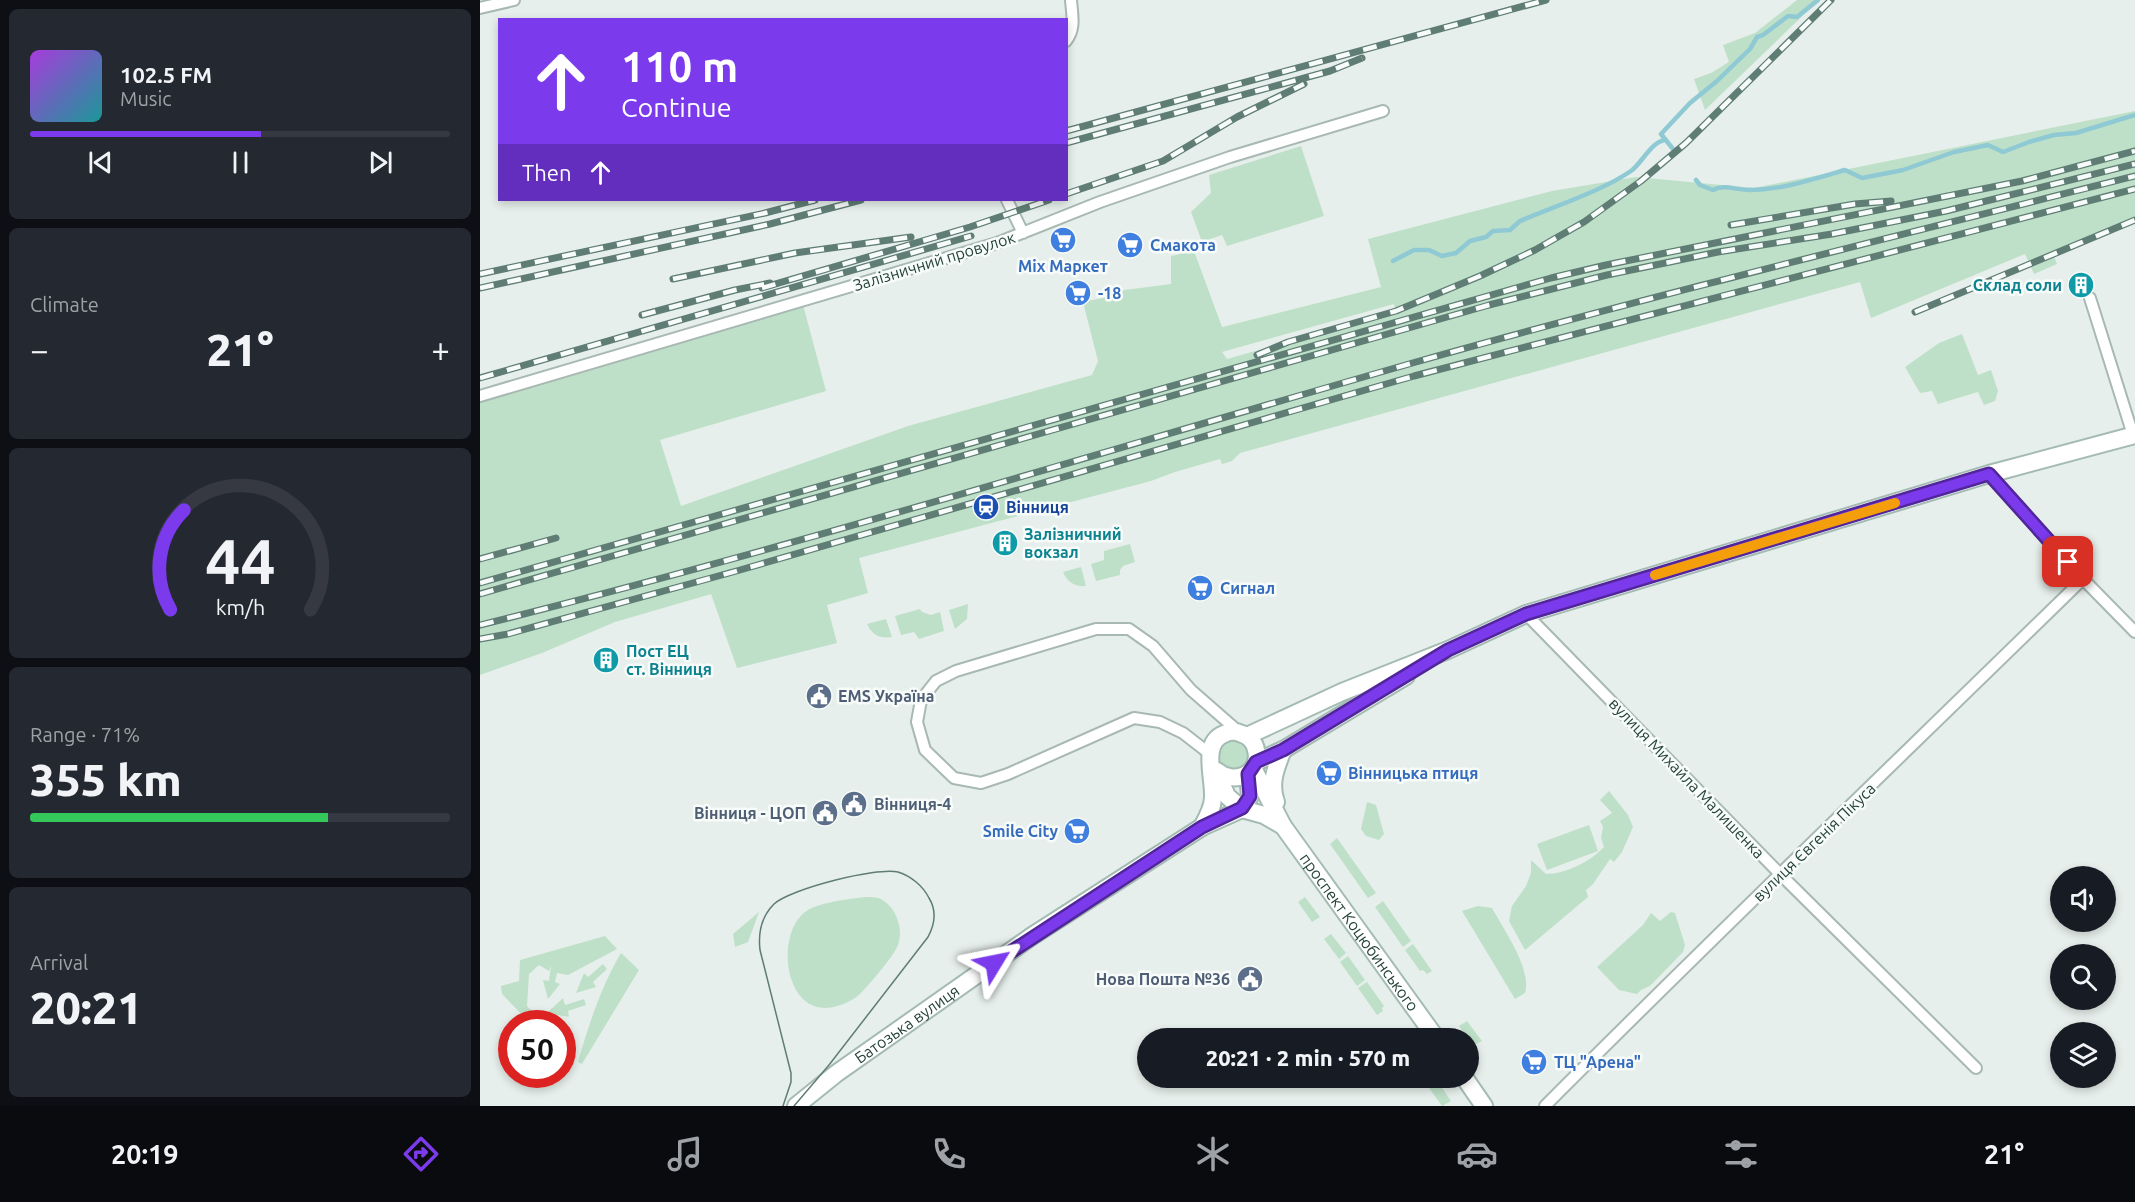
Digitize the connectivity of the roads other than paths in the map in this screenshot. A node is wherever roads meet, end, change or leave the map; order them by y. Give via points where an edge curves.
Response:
1 (514, 0) edge
2 (1071, 0) edge
3 (480, 8) edge
4 (1068, 39) edge
5 (1383, 111) dead end
6 (1007, 201) edge
7 (1023, 233) junction
8 (2090, 298) dead end
9 (480, 396) edge
10 (2134, 435) edge
11 (1989, 474) junction
12 (2083, 579) junction
13 (1526, 614) junction
14 (2135, 632) edge
15 (1448, 650) junction
16 (1243, 734) junction
17 (1283, 750) junction
18 (1213, 763) junction
19 (1252, 768) junction
20 (1242, 808) junction
21 (1283, 826) junction
22 (1202, 827) junction
23 (1781, 874) junction
24 (1429, 1028) edge
25 (1976, 1068) dead end
26 (1472, 1088) edge
27 (796, 1106) edge
28 (1484, 1106) edge
29 (1545, 1106) edge

1 - 3 street
2 - 4 street via 1073,27
5 - 7 street, Залізничний провулок via 1230,156
6 - 7 street
7 - 9 street, Залізничний провулок
8 - 10 street
10 - 11 main road
11 - 12 street
11 - 13 main road
12 - 14 street
12 - 23 street, вулиця Євгенія Пікуса
13 - 15 main road
13 - 23 street, вулиця Михайла Малишенка
15 - 16 main road
15 - 17 main road
16 - 18 main road via 1219,736 1214,741
16 - 18 street via 1191,690 1153,646 1129,629 1096,629 956,671 936,681 921,700 917,722 925,750 954,778 981,783 1134,718 1160,722 1183,733
16 - 19 main road via 1256,748
17 - 19 main road
17 - 21 main road via 1272,793
18 - 19 main road via 1228,778
18 - 20 main road via 1227,796
18 - 22 main road via 1213,799
19 - 20 main road via 1250,796
19 - 21 main road
20 - 21 main road
20 - 22 main road, Батозька вулиця
21 - 24 main road, проспект Коцюбинського
22 - 27 main road, Батозька вулиця via 1032,936 837,1072
23 - 25 street, вулиця Михайла Малишенка
23 - 29 street, вулиця Євгенія Пікуса
26 - 28 main road

